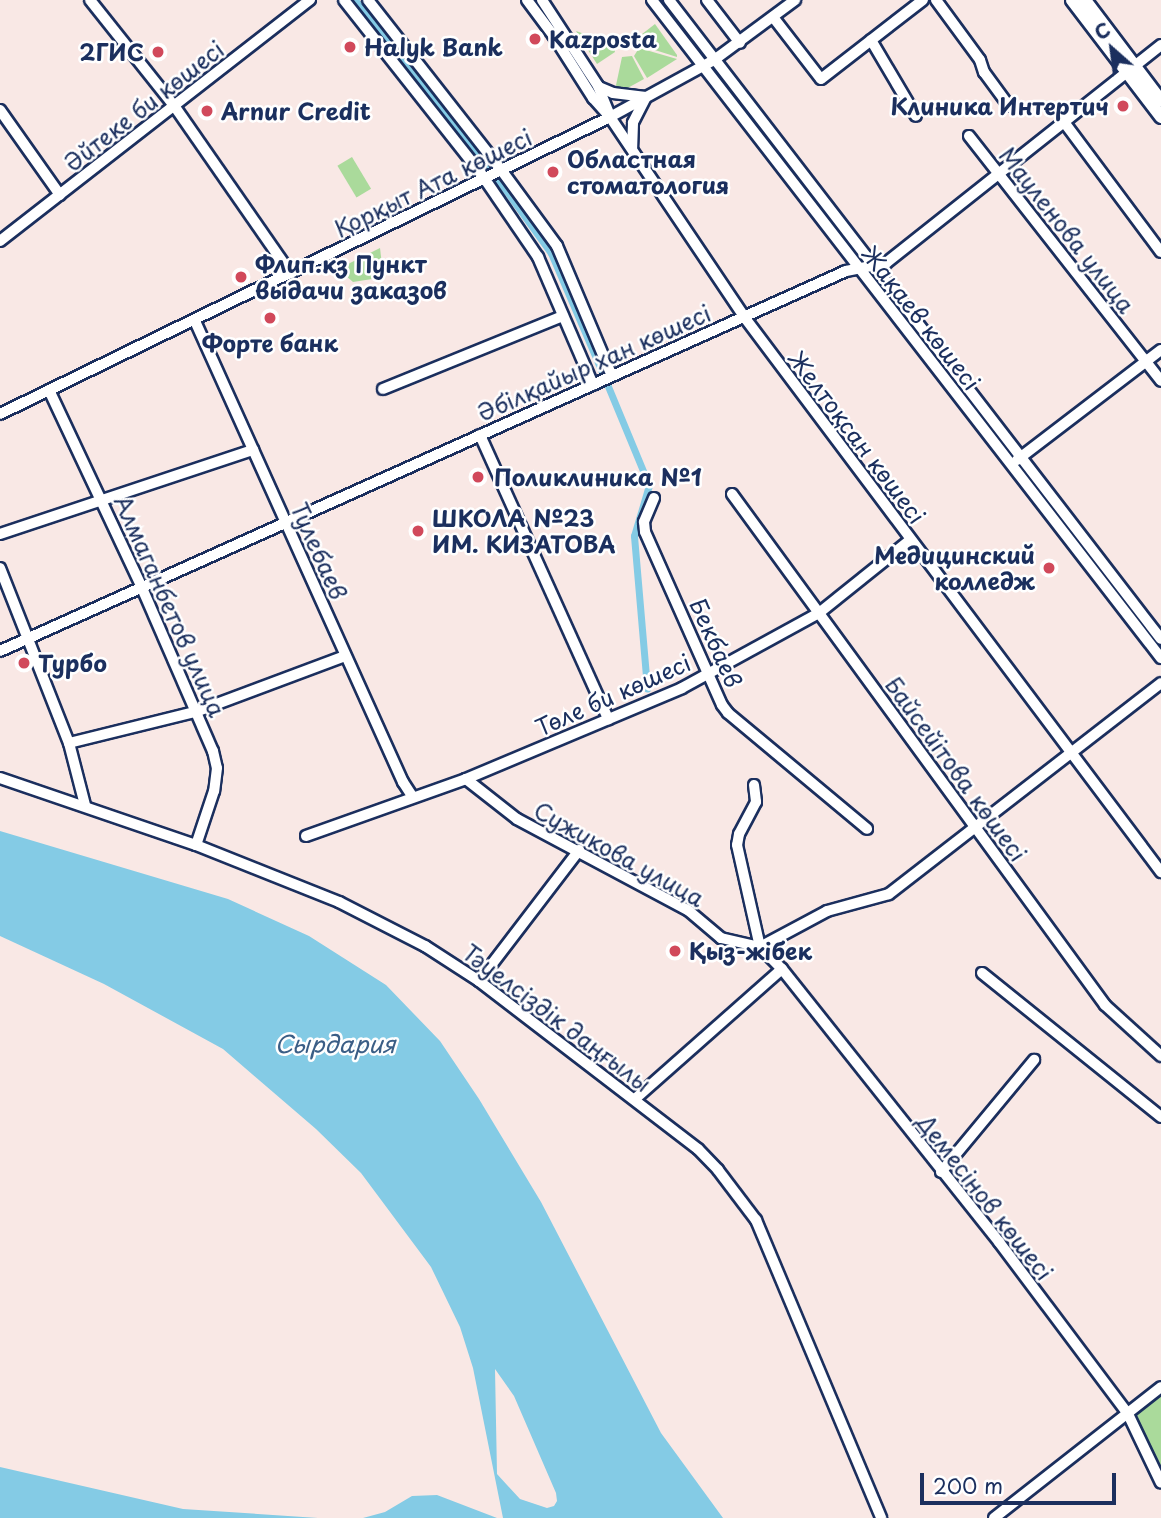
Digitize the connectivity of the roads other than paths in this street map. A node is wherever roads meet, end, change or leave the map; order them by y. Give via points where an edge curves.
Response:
1 (90, 0) edge
2 (310, 0) edge
3 (344, 0) edge
4 (368, 0) edge
5 (527, 0) edge
6 (542, 0) edge
7 (652, 0) edge
8 (669, 0) edge
9 (707, 0) edge
10 (795, 0) edge
11 (923, 0) edge
12 (936, 0) edge
13 (1072, 0) edge
14 (1085, 0) edge
15 (773, 17) junction
16 (871, 40) junction
17 (740, 43) junction
18 (1161, 46) edge
19 (714, 60) junction
20 (703, 67) junction
21 (1131, 70) junction
22 (598, 86) junction
23 (646, 97) junction
24 (1161, 101) edge
25 (1009, 106) dead end
26 (175, 107) junction
27 (0, 110) edge
28 (916, 116) dead end
29 (610, 117) junction
30 (1161, 117) edge
31 (1064, 122) junction
32 (969, 136) dead end
33 (632, 150) junction
34 (502, 171) junction
35 (998, 176) junction
36 (485, 179) junction
37 (60, 195) junction
38 (0, 241) edge
39 (1161, 252) edge
40 (873, 266) junction
41 (859, 268) junction
42 (292, 274) junction
43 (563, 316) junction
44 (745, 318) junction
45 (195, 321) junction
46 (1161, 350) edge
47 (1146, 362) junction
48 (612, 376) junction
49 (1161, 382) edge
50 (593, 385) junction
51 (383, 389) dead end
52 (49, 390) junction
53 (0, 414) edge
54 (480, 435) junction
55 (253, 450) junction
56 (1021, 457) junction
57 (1011, 465) junction
58 (732, 494) dead end
59 (654, 498) dead end
60 (101, 499) junction
61 (286, 523) junction
62 (0, 534) edge
63 (910, 540) junction
64 (0, 568) edge
65 (142, 587) junction
66 (819, 613) junction
67 (29, 638) junction
68 (1161, 639) edge
69 (0, 651) edge
70 (345, 656) junction
71 (1161, 658) edge
72 (708, 673) junction
73 (1161, 683) edge
74 (198, 711) junction
75 (608, 719) junction
76 (69, 743) junction
77 (1070, 752) junction
78 (0, 778) edge
79 (466, 779) junction
80 (754, 785) dead end
81 (412, 796) junction
82 (85, 805) junction
83 (974, 827) junction
84 (867, 829) dead end
85 (306, 836) dead end
86 (196, 845) junction
87 (579, 850) junction
88 (1161, 872) edge
89 (760, 947) junction
90 (782, 969) junction
91 (982, 973) dead end
92 (479, 982) junction
93 (1161, 1056) edge
94 (1034, 1060) dead end
95 (635, 1099) junction
96 (1161, 1117) edge
97 (941, 1172) junction
98 (1161, 1387) edge
99 (1128, 1414) junction
100 (1161, 1483) edge
101 (881, 1518) edge
102 (993, 1518) edge

1 - 26 street
2 - 26 street, Әйтеке би көшесі
3 - 36 street
4 - 34 street
5 - 29 street, Желтоқсан көшесі
6 - 22 street, Желтоқсан көшесі
7 - 20 street, Жақаев көшесі
8 - 19 street, Жақаев көшесі
9 - 17 street
10 - 15 street, Қорқыт Ата көшесі
11 - 16 street
12 - 25 street
13 - 21 main road
14 - 21 main road
15 - 16 street via 821,79
15 - 17 street, Қорқыт Ата көшесі
16 - 28 street
17 - 19 street, Қорқыт Ата көшесі
18 - 21 street, Әбілқайыр хан көшесі
19 - 20 street, Қорқыт Ата көшесі
19 - 40 street, Жақаев көшесі
20 - 23 street, Қорқыт Ата көшесі
20 - 41 street, Жақаев көшесі
21 - 24 main road
21 - 30 main road
21 - 31 street, Әбілқайыр хан көшесі
22 - 23 street
22 - 29 street, Желтоқсан көшесі
23 - 29 street, Қорқыт Ата көшесі
23 - 33 street via 633,123
26 - 37 street, Әйтеке би көшесі
26 - 42 street
27 - 37 street
29 - 33 street, Желтоқсан көшесі
29 - 34 street, Қорқыт Ата көшесі
31 - 35 street, Әбілқайыр хан көшесі
31 - 39 street
32 - 35 street, Мауленова улица
33 - 44 street, Желтоқсан көшесі
34 - 36 street, Қорқыт Ата көшесі
34 - 48 street via 556,246
35 - 40 street, Әбілқайыр хан көшесі via 886,263
35 - 47 street, Мауленова улица
36 - 42 street, Қорқыт Ата көшесі
36 - 43 street via 538,257
37 - 38 street, Әйтеке би көшесі
40 - 41 street, Әбілқайыр хан көшесі
40 - 56 street, Жақаев көшесі
41 - 44 street, Әбілқайыр хан көшесі
41 - 57 street, Жақаев көшесі
42 - 45 street, Қорқыт Ата көшесі
43 - 50 street
43 - 51 street
44 - 48 street, Әбілқайыр хан көшесі
44 - 63 street, Желтоқсан көшесі
45 - 52 street, Қорқыт Ата көшесі
45 - 55 street, Тулебаев
46 - 47 street
47 - 49 street, Мауленова улица
47 - 56 street
48 - 50 street, Әбілқайыр хан көшесі
50 - 54 street, Әбілқайыр хан көшесі
52 - 53 street, Қорқыт Ата көшесі
52 - 60 street, Алмаганбетов улица
54 - 61 street, Әбілқайыр хан көшесі
54 - 75 street
55 - 60 street
55 - 61 street, Тулебаев
56 - 57 street
56 - 68 street, Жақаев көшесі
57 - 71 street, Жақаев көшесі
58 - 66 street, Байсейітова көшесі
59 - 72 street, Бекбаев via 644,522 645,532
60 - 62 street
60 - 65 street, Алмаганбетов улица
61 - 65 street, Әбілқайыр хан көшесі
61 - 70 street, Тулебаев
63 - 66 street, Төле би көшесі
63 - 77 street, Желтоқсан көшесі
64 - 67 street
65 - 67 street, Әбілқайыр хан көшесі
65 - 74 street, Алмаганбетов улица
66 - 72 street, Төле би көшесі
66 - 83 street, Байсейітова көшесі
67 - 69 street, Әбілқайыр хан көшесі
67 - 76 street
70 - 74 street
70 - 81 street, Тулебаев
72 - 75 street, Төле би көшесі
72 - 84 street, Бекбаев via 728,713
73 - 77 street
74 - 76 street
74 - 86 street, Алмаганбетов улица via 217,768
75 - 79 street, Төле би көшесі
76 - 82 street
77 - 83 street
77 - 88 street, Желтоқсан көшесі
78 - 82 street, Тәуелсіздік даңғылы
79 - 81 street, Төле би көшесі
79 - 87 street, Сужикова улица via 517,819
80 - 89 street via 757,802 737,845
81 - 85 street, Төле би көшесі
82 - 86 street, Тәуелсіздік даңғылы
83 - 89 street via 883,898 827,911
83 - 93 street, Байсейітова көшесі via 1105,1005
86 - 92 street, Тәуелсіздік даңғылы via 339,902 425,946
87 - 89 street, Сужикова улица via 689,911 722,938
87 - 92 street
89 - 90 street, Демесінов көшесі
90 - 95 street
90 - 97 street, Демесінов көшесі
91 - 96 street
92 - 95 street, Тәуелсіздік даңғылы
94 - 97 street
95 - 101 street, Тәуелсіздік даңғылы via 698,1149 755,1220
97 - 99 street, Демесінов көшесі
98 - 99 street
99 - 100 street, Демесінов көшесі
99 - 102 street

